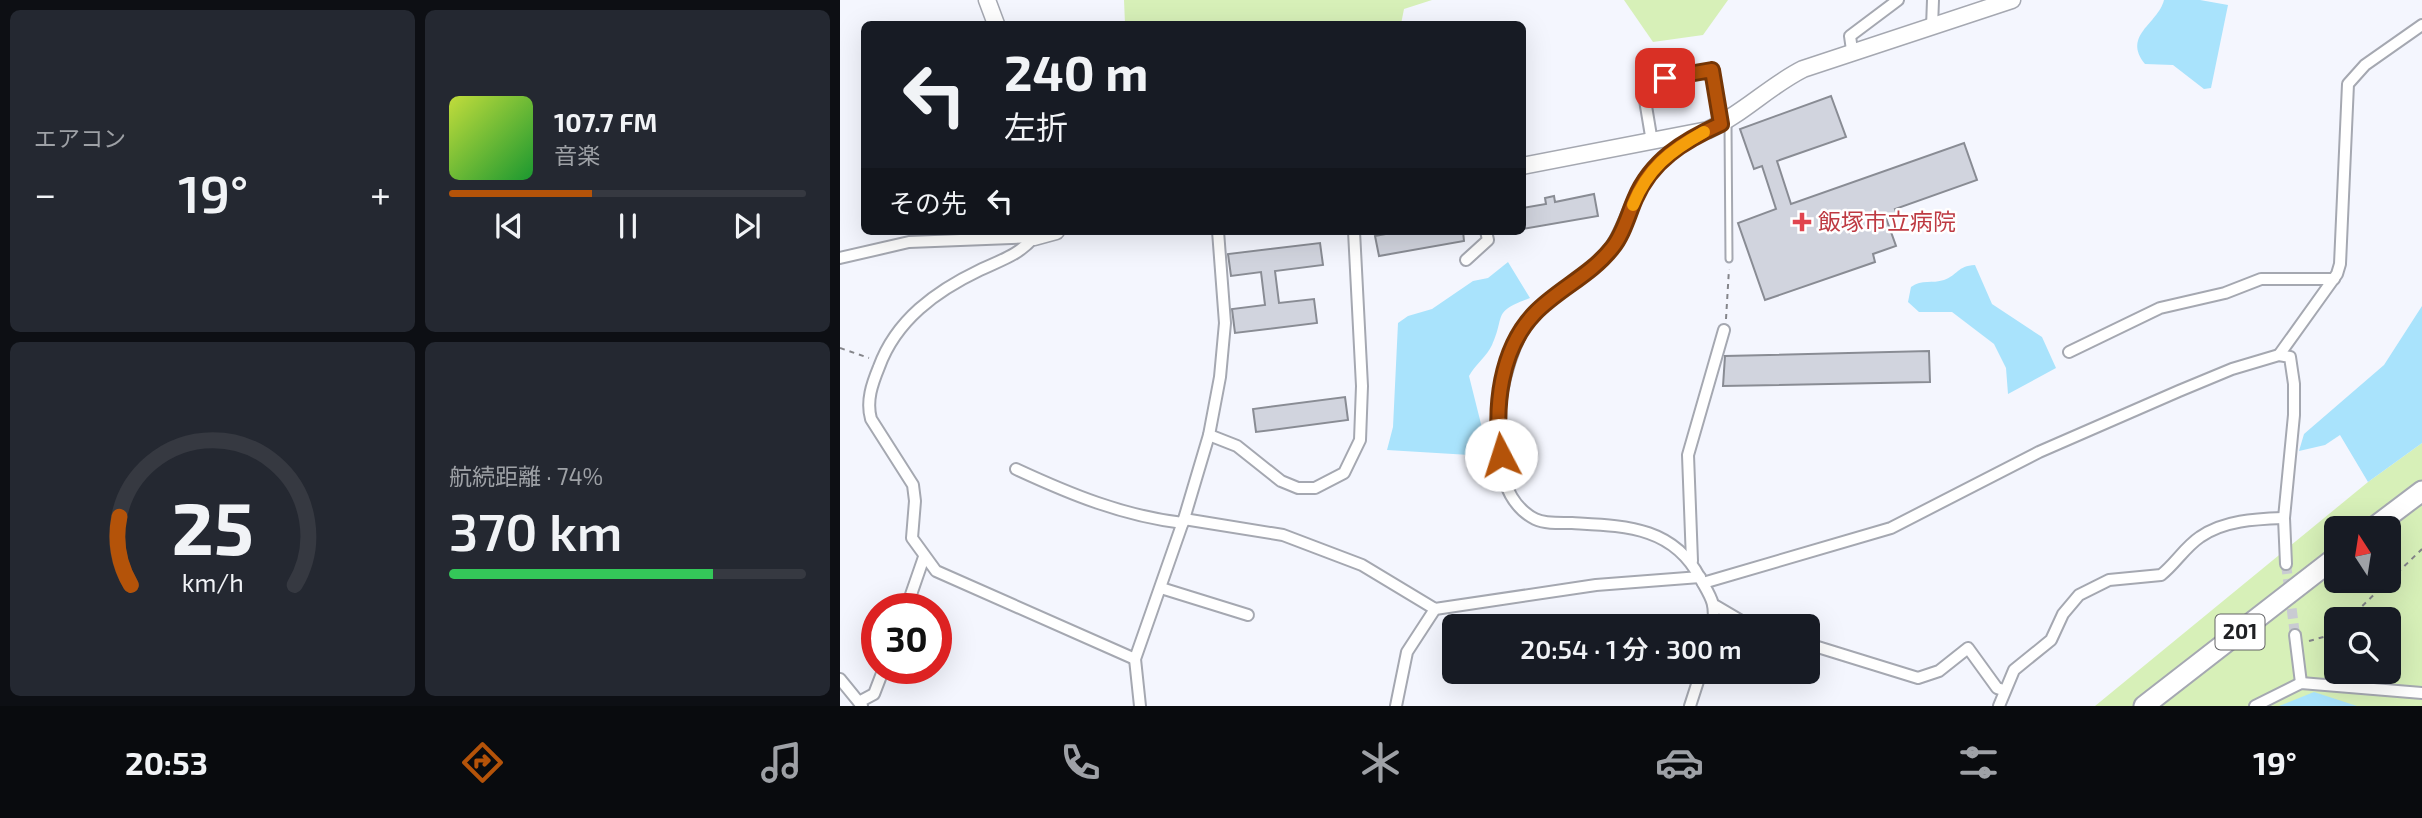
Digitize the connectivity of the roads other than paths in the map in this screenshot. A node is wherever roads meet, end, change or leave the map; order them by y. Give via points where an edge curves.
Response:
1 (988, 0) edge
2 (1898, 0) edge
3 (1933, 0) edge
4 (2012, 0) edge
5 (995, 21) edge
6 (2422, 26) edge
7 (1932, 27) junction
8 (1852, 50) junction
9 (1719, 125) junction
10 (1652, 142) junction
11 (1526, 165) edge
12 (1018, 235) edge
13 (1033, 235) edge
14 (1218, 235) edge
15 (1354, 235) edge
16 (1487, 235) edge
17 (840, 258) edge
18 (1729, 259) road end
19 (1466, 260) dead end
20 (2333, 279) junction
21 (1724, 330) road end
22 (2069, 352) dead end
23 (2279, 355) junction
24 (1209, 435) junction
25 (1016, 469) dead end
26 (2422, 491) edge
27 (2389, 516) edge
28 (2284, 518) junction
29 (1184, 521) junction
30 (925, 557) junction
31 (1692, 561) junction
32 (2286, 564) tunnel mouth
33 (2324, 566) edge
34 (1701, 580) junction
35 (1161, 588) junction
36 (912, 593) edge
37 (1716, 606) junction
38 (1435, 609) junction
39 (1715, 614) edge
40 (1730, 614) edge
41 (1248, 615) dead end
42 (2296, 639) tunnel mouth
43 (1820, 648) edge
44 (1135, 659) junction
45 (840, 679) edge
46 (2301, 683) junction
47 (878, 684) edge
48 (1697, 684) edge
49 (2003, 690) junction
50 (2422, 693) edge
51 (860, 704) edge
52 (1140, 706) edge
53 (1396, 706) edge
54 (1690, 706) edge
55 (1999, 706) edge
56 (2144, 706) edge
57 (2255, 706) edge

1 - 5 street
2 - 8 street via 1850,36
3 - 7 street
4 - 7 street
6 - 20 street via 2365,65 2348,83 2340,264
7 - 8 street
8 - 9 street via 1779,81
9 - 10 street
9 - 10 street via 1712,70 1642,82
9 - 18 lane
9 - 31 street via 1668,153 1649,172 1614,247 1534,313 1516,339 1501,386 1497,429 1511,496 1537,521 1631,527 1657,535
10 - 11 street
12 - 17 street via 909,242
13 - 30 street via 1019,253 933,297 891,339 879,365 868,407 913,485 912,538
14 - 24 street via 1225,323
15 - 24 street via 1362,386 1360,440 1344,473 1315,488 1298,488 1281,481 1237,446
16 - 19 street via 1488,240
20 - 22 street via 2261,279 2225,293 2160,308
20 - 23 street
21 - 31 street via 1688,455
23 - 28 street via 2290,357 2294,384
23 - 34 street via 2232,369 2039,452 1891,528
24 - 29 street
25 - 29 street via 1119,511
26 - 27 highway
28 - 32 street
28 - 49 street via 2245,519 2210,531 2161,575 2093,586 2063,614 2051,640 2014,670
29 - 35 street
29 - 38 street via 1283,536 1362,565
30 - 36 street
30 - 44 street via 936,571
31 - 34 street
33 - 56 highway, 201
34 - 37 street
34 - 38 street via 1596,584
35 - 41 street
35 - 44 street
37 - 39 street
37 - 40 street
38 - 53 street via 1407,652
42 - 46 street
43 - 49 street via 1918,678 1939,671 1968,648
44 - 52 street
45 - 51 street
46 - 50 street
46 - 57 street
47 - 51 street via 874,694
48 - 54 street
49 - 55 street

